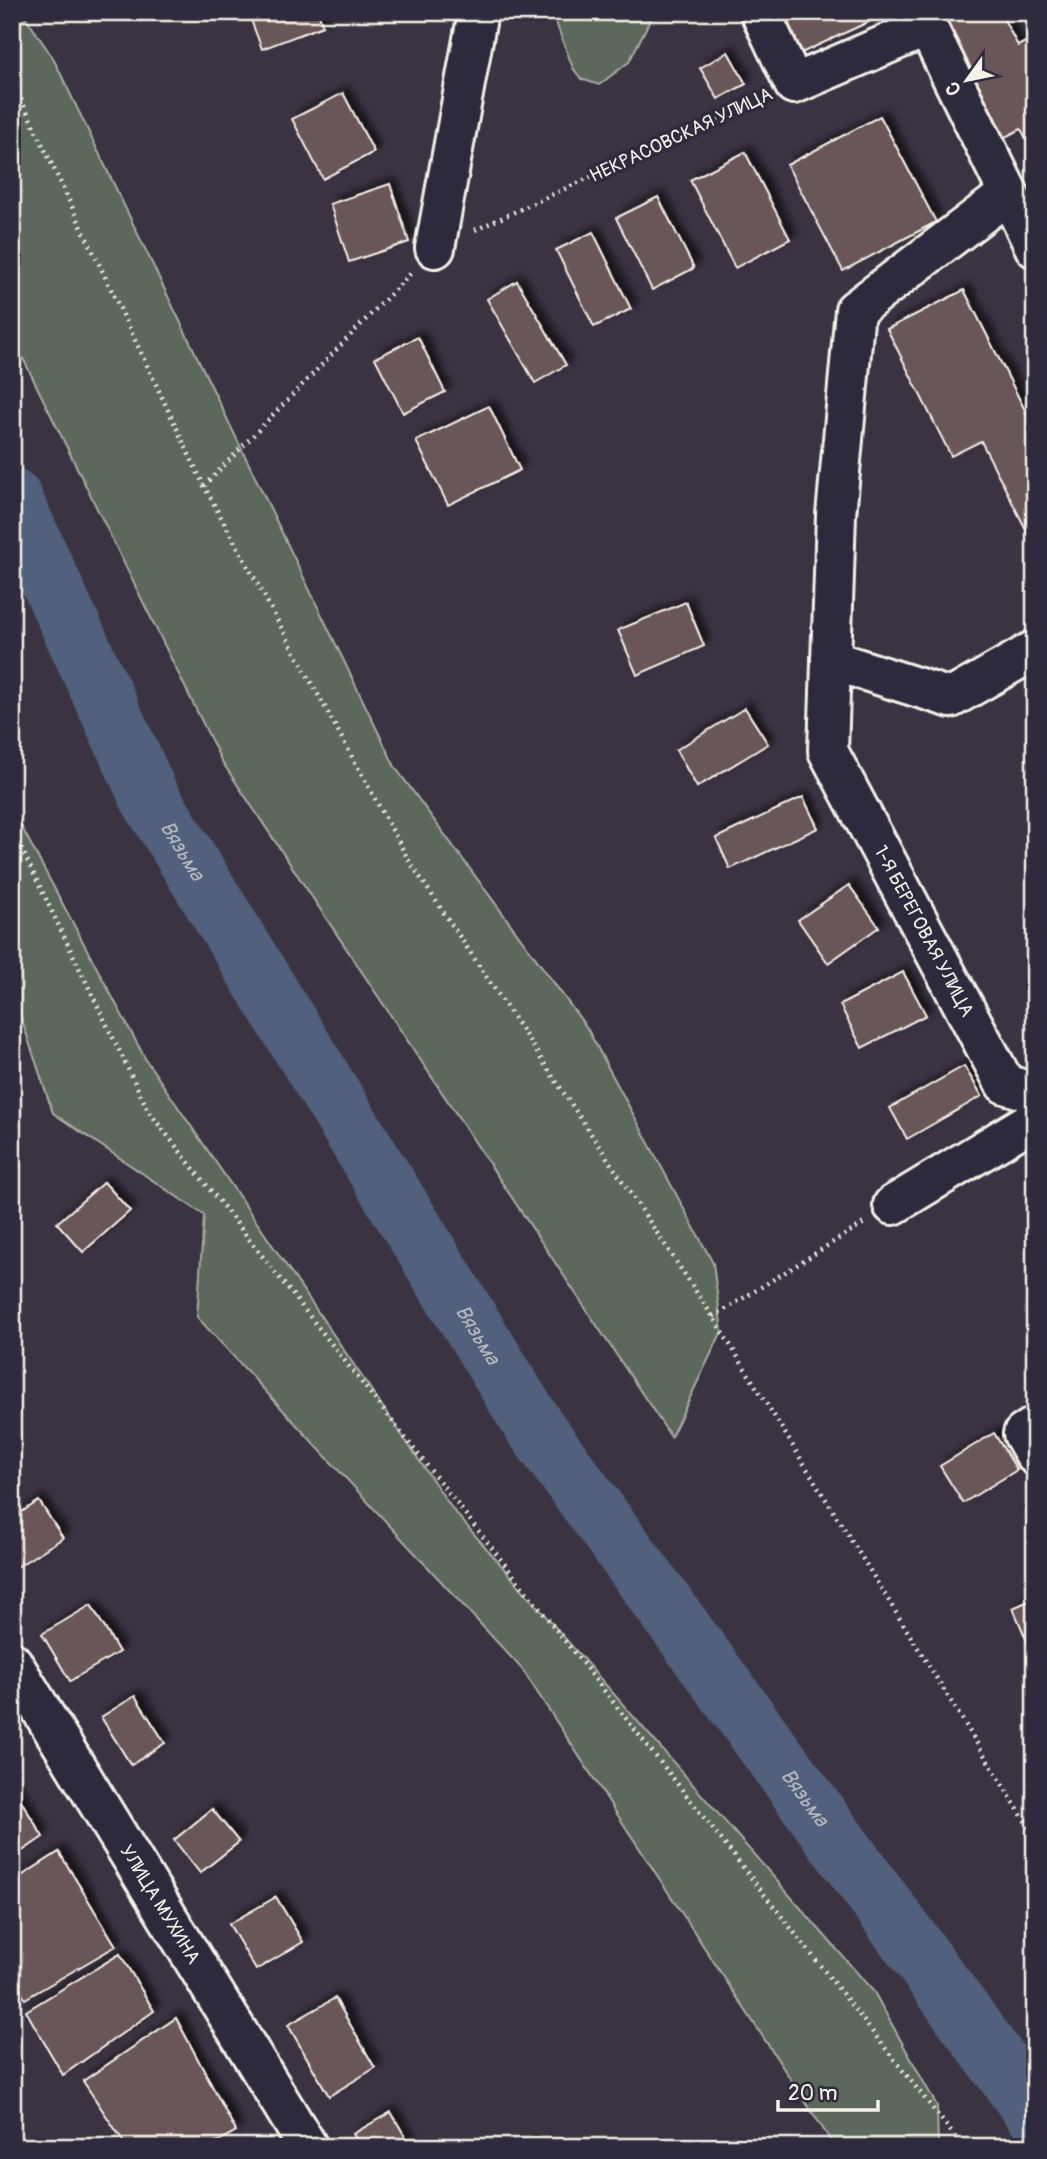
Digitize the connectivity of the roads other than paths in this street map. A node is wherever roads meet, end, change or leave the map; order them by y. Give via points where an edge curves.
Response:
1 (478, 12) edge
2 (760, 12) edge
3 (924, 19) edge
4 (1008, 194) junction
5 (435, 248) road end
6 (1035, 248) edge
7 (1035, 650) edge
8 (831, 660) junction
9 (1035, 1093) edge
10 (1035, 1119) edge
11 (893, 1205) road end
12 (1035, 1426) edge
13 (1035, 1455) edge
14 (12, 1662) edge
15 (307, 2147) edge

1 - 5 street
2 - 3 street, НЕКРАСОВСКАЯ УЛИЦА via 794,84
3 - 4 street
4 - 6 street
4 - 8 street via 855,310 836,515
7 - 8 street via 951,698
8 - 9 street, 1-Я БЕРЕГОВАЯ УЛИЦА via 828,751 1005,1084
10 - 11 street
12 - 13 street via 1023,1434
14 - 15 street, УЛИЦА МУХИНА

